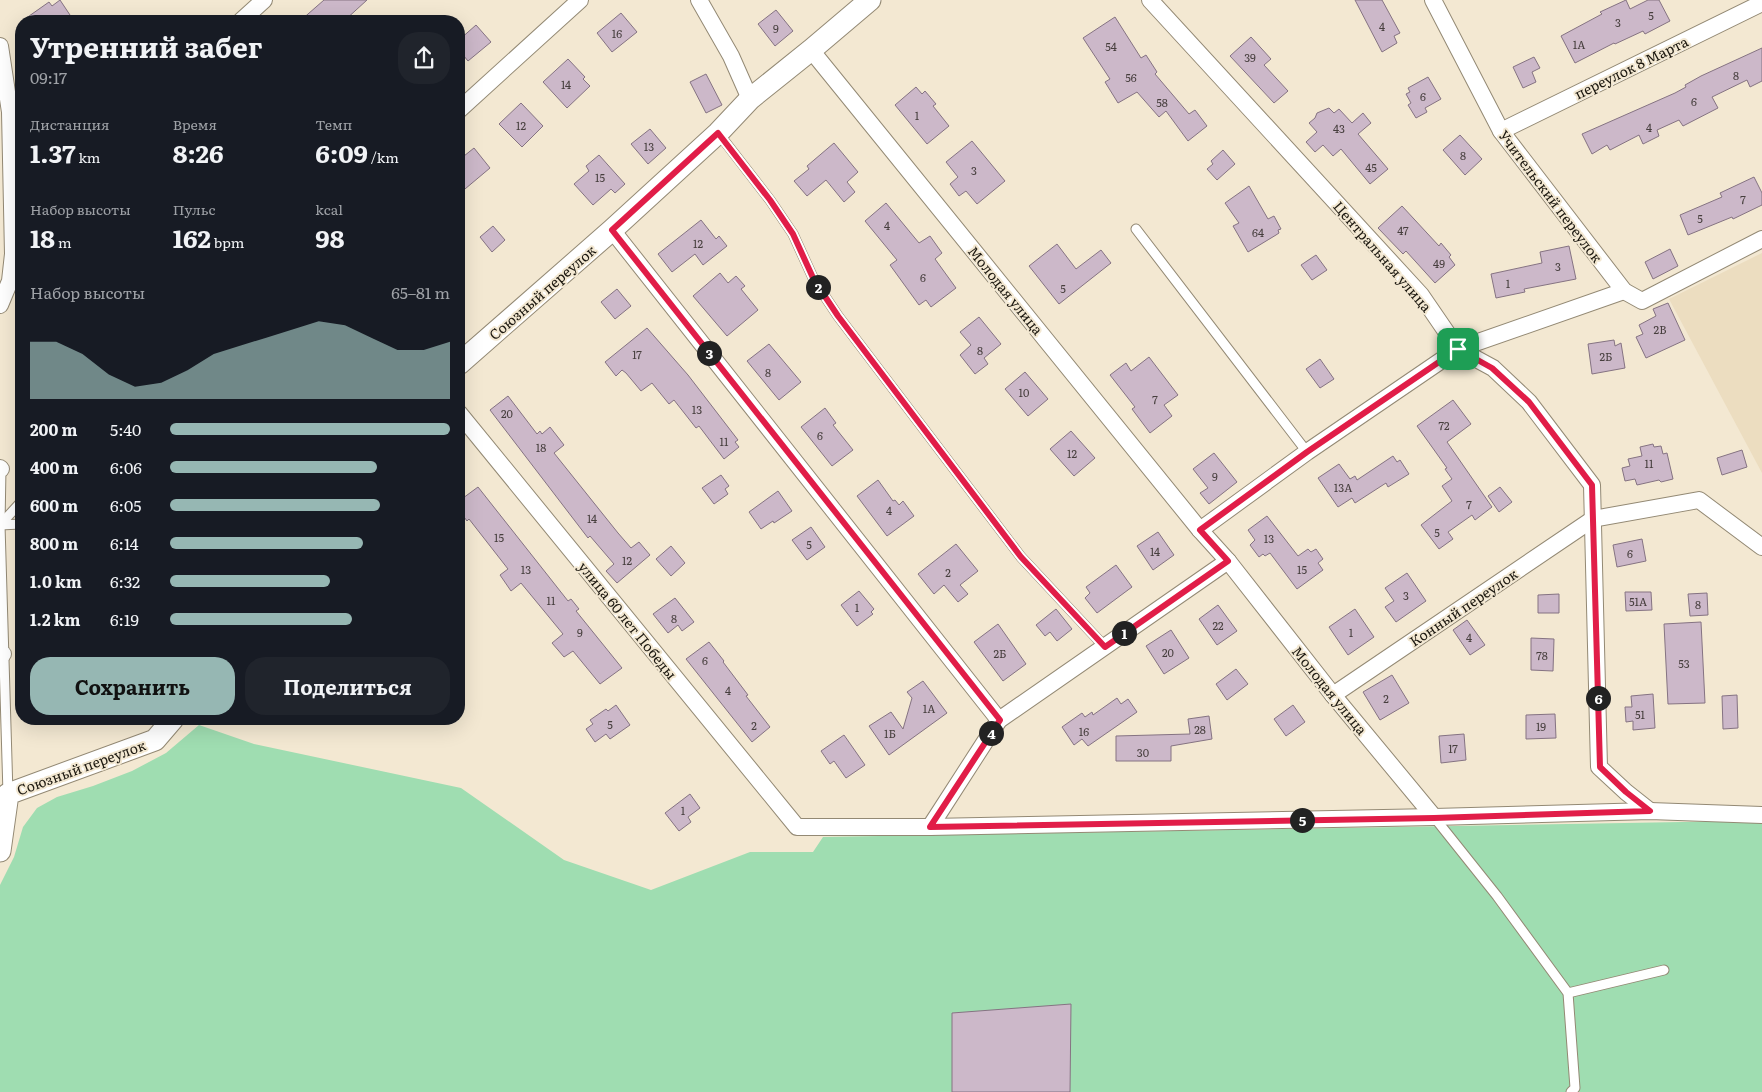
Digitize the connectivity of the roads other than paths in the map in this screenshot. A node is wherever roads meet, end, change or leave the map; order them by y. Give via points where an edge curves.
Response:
1 (264, 0) edge
2 (580, 0) edge
3 (699, 0) edge
4 (870, 0) edge
5 (1150, 0) edge
6 (1433, 0) edge
7 (1762, 3) edge
8 (247, 15) edge
9 (0, 46) edge
10 (812, 50) junction
11 (2, 71) edge
12 (750, 99) junction
13 (465, 105) edge
14 (1501, 131) junction
15 (718, 133) junction
16 (5, 145) edge
17 (15, 167) edge
18 (1136, 229) dead end
19 (612, 230) junction
20 (15, 238) edge
21 (1762, 239) edge
22 (1624, 291) junction
23 (0, 305) edge
24 (1458, 349) junction
25 (465, 359) edge
26 (465, 420) edge
27 (1307, 452) junction
28 (1, 469) edge
29 (15, 509) edge
30 (1593, 519) junction
31 (15, 524) edge
32 (0, 525) edge
33 (1200, 530) junction
34 (1762, 547) edge
35 (1228, 561) junction
36 (1105, 647) junction
37 (2, 654) edge
38 (1333, 695) junction
39 (1000, 720) junction
40 (168, 725) edge
41 (5, 786) edge
42 (1650, 811) junction
43 (1762, 815) edge
44 (1434, 818) junction
45 (930, 827) junction
46 (0, 851) edge
47 (1664, 970) dead end
48 (1568, 993) junction
49 (1571, 1092) edge

1 - 8 street
2 - 13 street
3 - 12 street via 731,56
4 - 10 street, Союзный переулок
5 - 24 street, Центральная улица via 1421,296
6 - 14 street, Учительский переулок
7 - 14 street, переулок 8 Марта
9 - 11 street
10 - 12 street, Союзный переулок
10 - 33 street, Молодая улица
11 - 16 street via 10,112
12 - 15 street, Союзный переулок
14 - 22 street, Учительский переулок
15 - 19 street, Союзный переулок
15 - 36 lane via 793,234 814,280 838,316 1021,557
16 - 17 street
18 - 27 lane
19 - 25 street, Союзный переулок
19 - 39 street
20 - 23 street via 10,282
21 - 22 street, Учительский переулок via 1642,301
22 - 24 street
24 - 27 street
24 - 30 street, Центральная улица via 1492,368 1529,402 1592,485
26 - 45 street, улица 60 лет Победы via 797,827
27 - 33 street
28 - 32 lane
29 - 32 lane
30 - 34 street via 1699,500
30 - 38 street, Конный переулок
30 - 42 street, Центральная улица via 1600,767
31 - 32 lane
32 - 37 lane
33 - 35 street, Молодая улица
35 - 36 street
35 - 38 street, Молодая улица
36 - 39 street
37 - 41 lane
38 - 44 street, Молодая улица
39 - 45 street
40 - 41 street, Союзный переулок via 154,740
41 - 46 street, Союзный переулок
42 - 43 street
42 - 44 street
44 - 45 street
44 - 48 lane via 1497,896
47 - 48 lane
48 - 49 lane via 1575,1088

